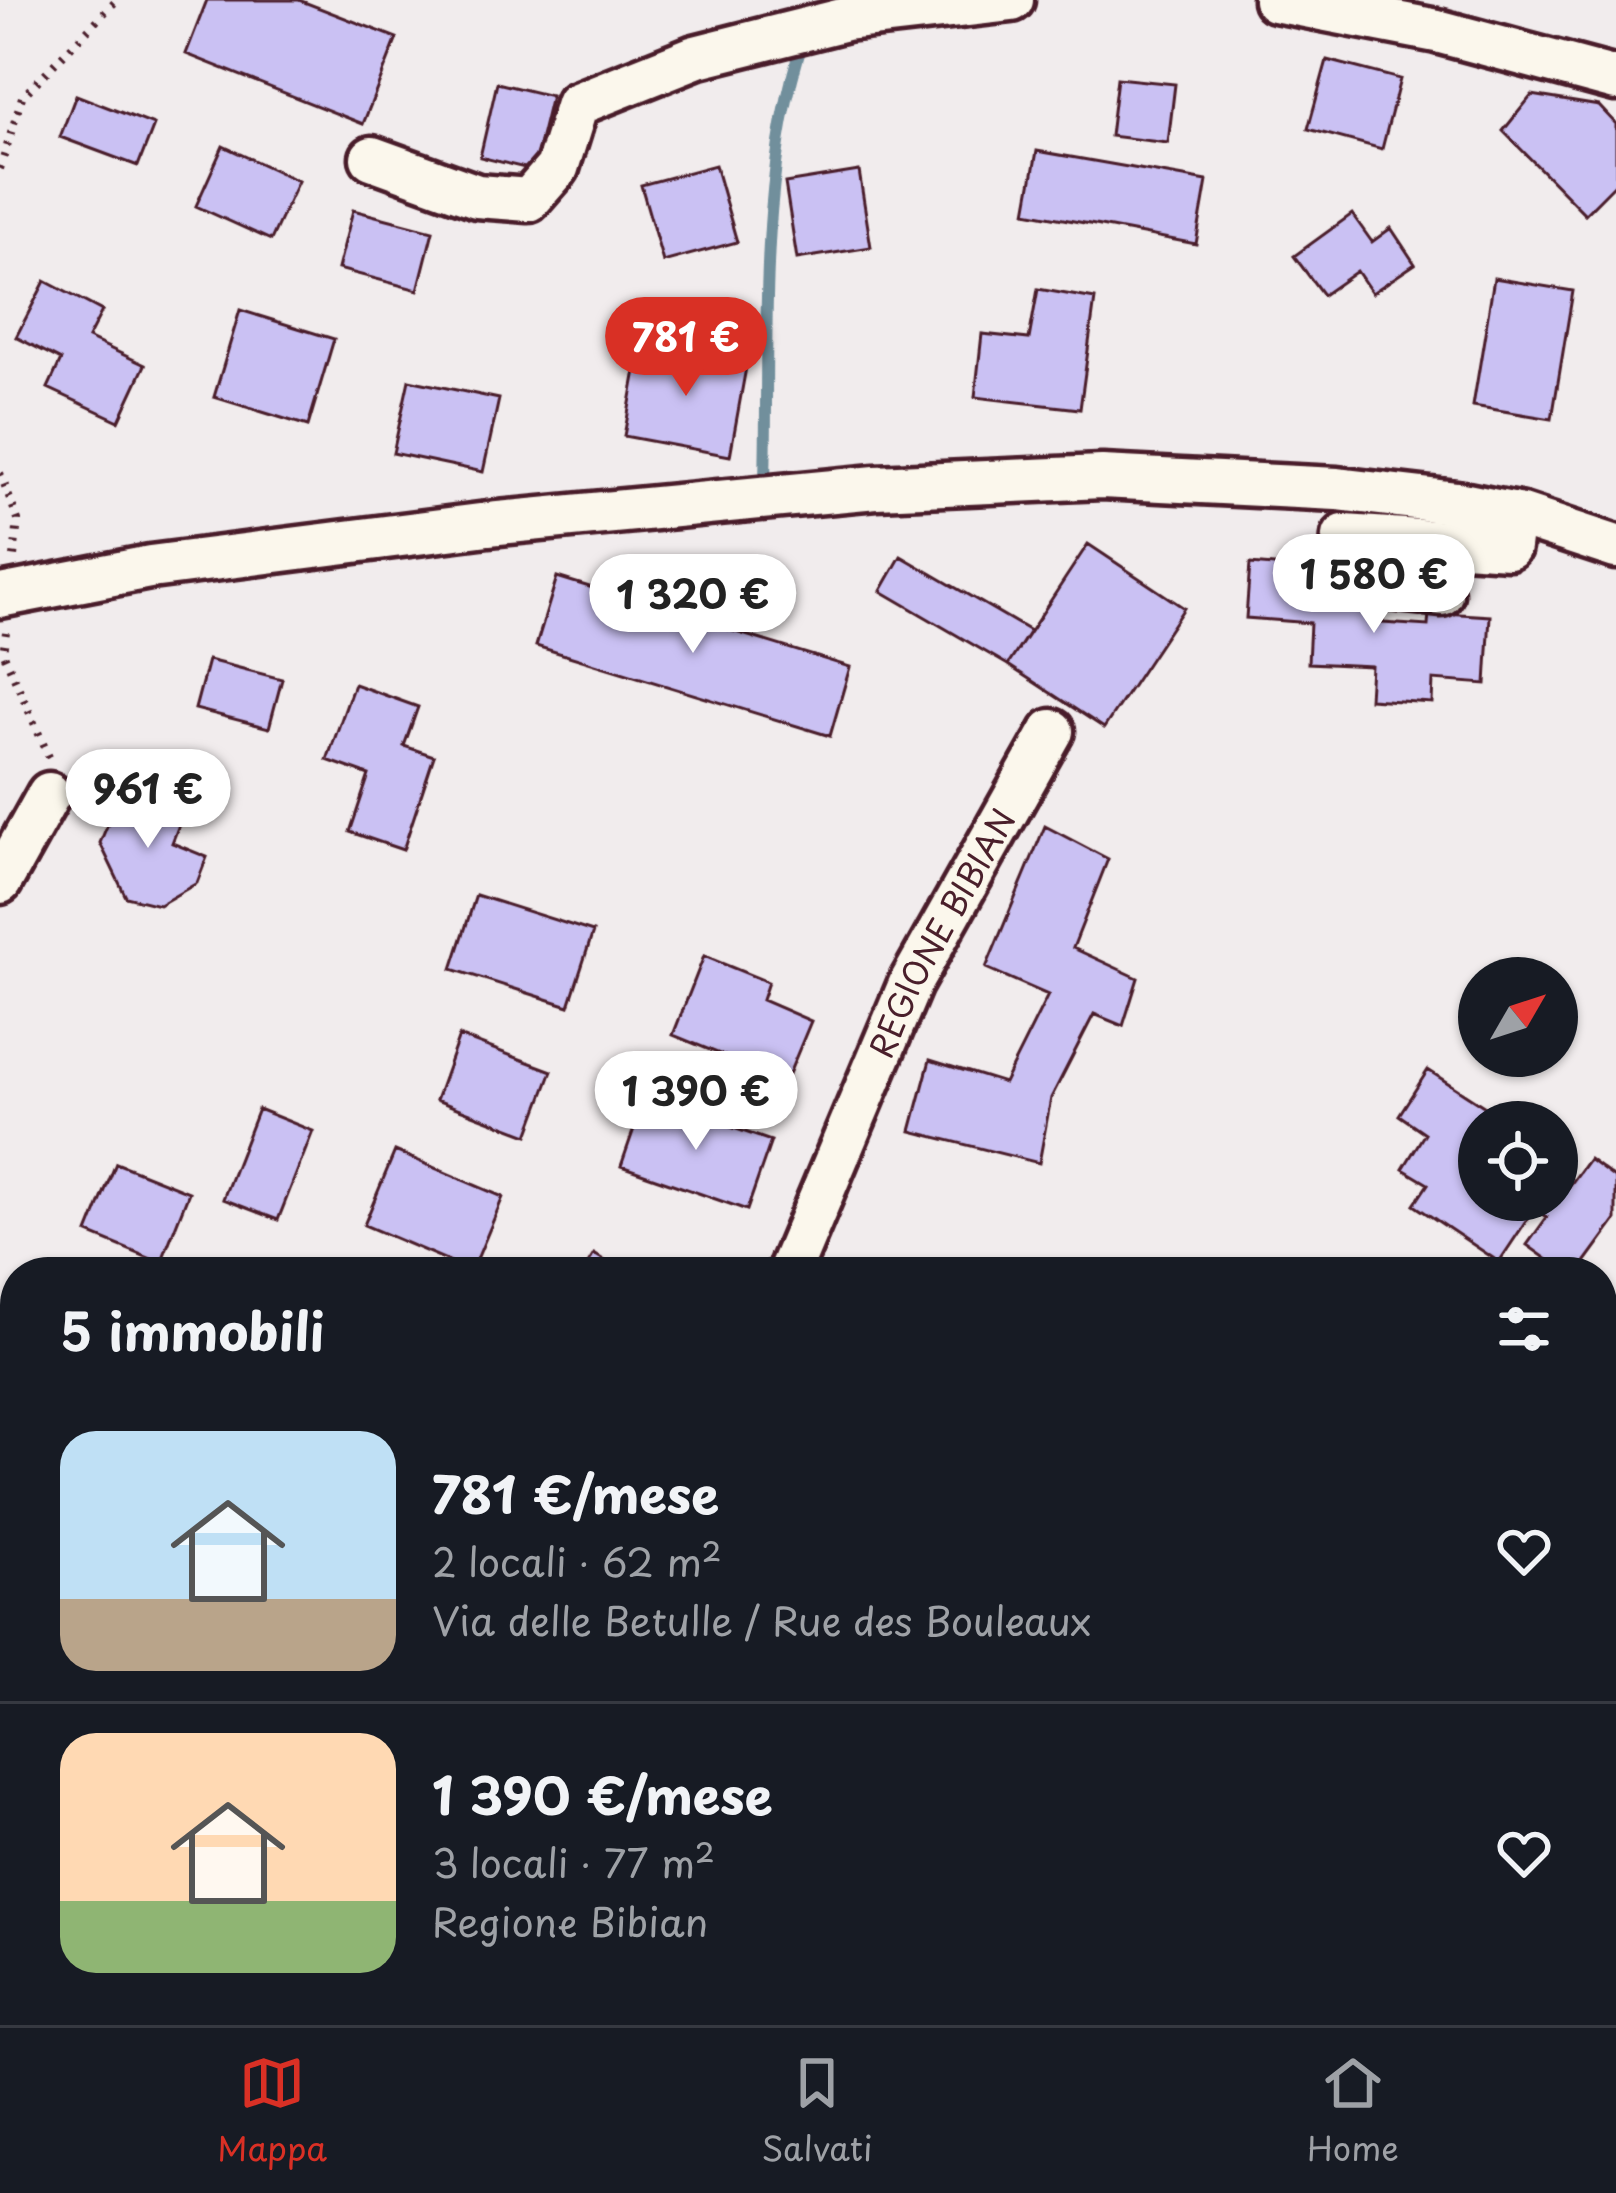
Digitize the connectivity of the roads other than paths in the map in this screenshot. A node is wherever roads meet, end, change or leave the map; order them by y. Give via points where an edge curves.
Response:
1 (1012, 0) edge
2 (1275, 0) edge
3 (1616, 79) edge
4 (372, 158) dead end
5 (1513, 514) junction
6 (1616, 548) edge
7 (1442, 594) dead end
8 (0, 596) edge
9 (1052, 731) dead end
10 (50, 794) dead end
11 (0, 882) edge
12 (795, 1257) edge

1 - 4 street via 846,20 695,57 577,104 557,168 530,200 477,196
2 - 3 street
5 - 6 street
5 - 7 street via 1509,547 1344,536 1340,582
5 - 8 street via 1337,489 1102,477 876,488 466,527 149,567
9 - 12 street, REGIONE BIBIAN via 910,984
10 - 11 street

